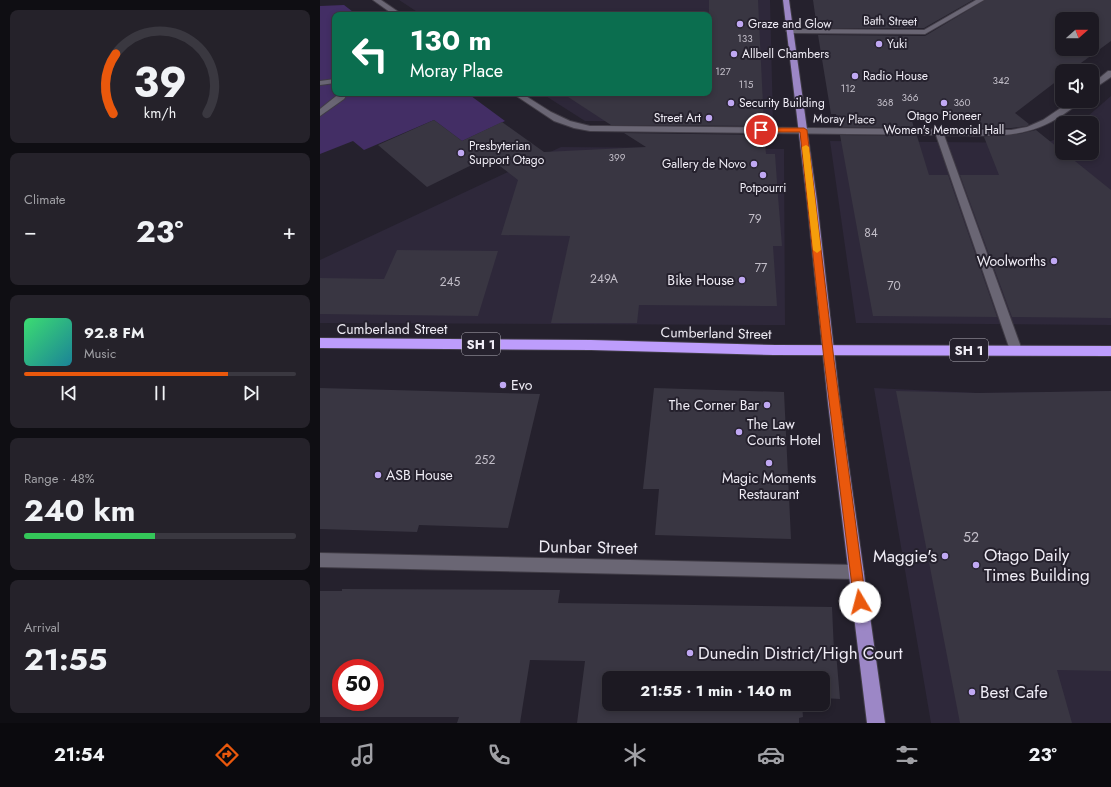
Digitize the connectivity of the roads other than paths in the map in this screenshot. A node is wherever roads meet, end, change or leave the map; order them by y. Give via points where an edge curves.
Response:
1 (376, 0) edge
2 (786, 0) edge
3 (981, 0) edge
4 (394, 12) edge
5 (790, 31) junction
6 (1111, 73) edge
7 (332, 81) edge
8 (1099, 82) edge
9 (320, 83) edge
10 (342, 96) edge
11 (520, 96) edge
12 (1068, 108) edge
13 (320, 113) edge
14 (804, 130) junction
15 (939, 132) junction
16 (320, 343) edge
17 (828, 349) junction
18 (1016, 350) junction
19 (1111, 351) edge
20 (320, 560) edge
21 (856, 572) junction
22 (876, 723) edge

1 - 4 street
2 - 5 main road
3 - 5 street, Bath Street via 925,32
5 - 14 main road
6 - 8 street
7 - 9 street
10 - 13 street
11 - 14 street, Moray Place via 555,119 590,128
12 - 15 street, Moray Place via 1060,115 1028,130 1011,133
14 - 15 street, Moray Place
14 - 17 main road
15 - 18 street
16 - 17 highway, Cumberland Street / SH 1
17 - 18 highway, Cumberland Street / SH 1
17 - 21 main road
18 - 19 highway, Cumberland Street / SH 1
20 - 21 street, Dunbar Street
21 - 22 main road

